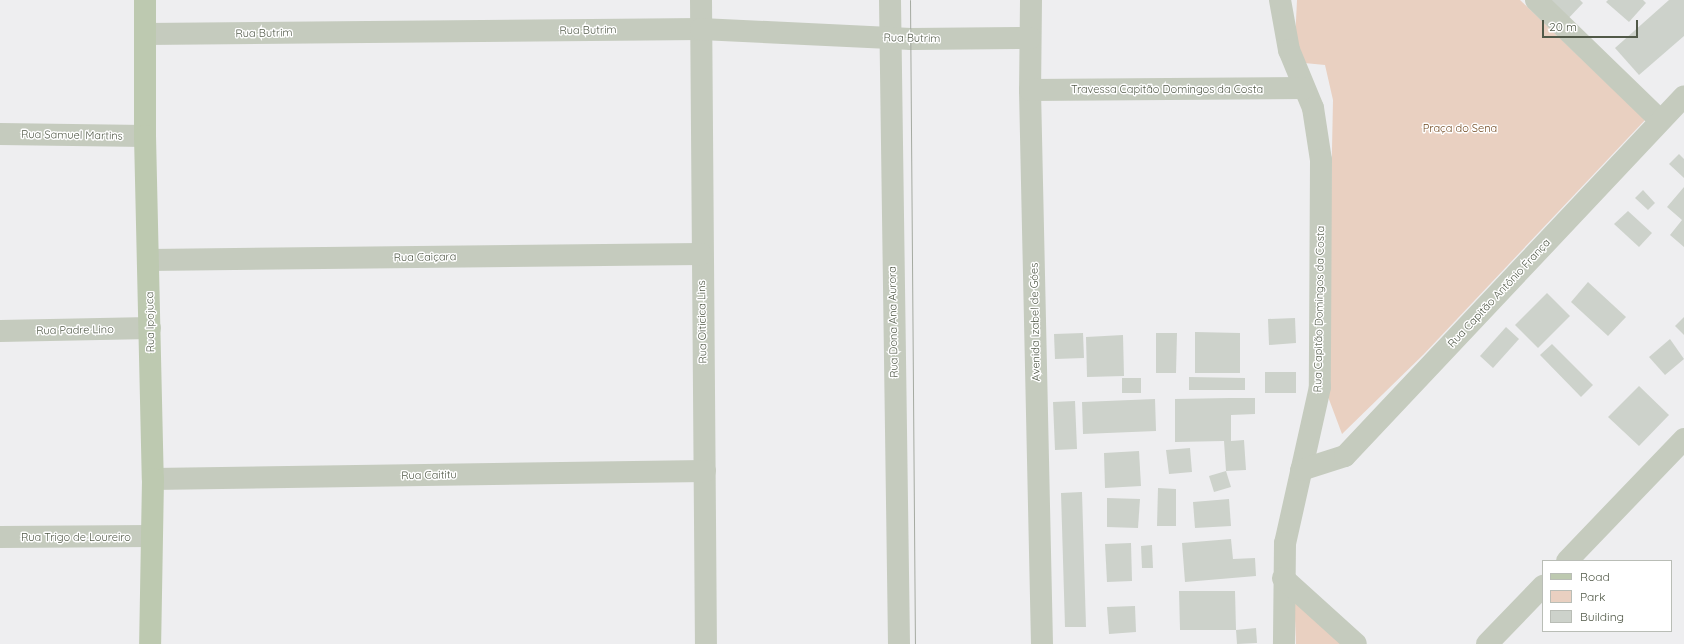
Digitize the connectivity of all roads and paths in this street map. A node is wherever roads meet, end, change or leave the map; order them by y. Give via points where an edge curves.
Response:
1 (145, 0) edge
2 (701, 0) edge
3 (890, 0) edge
4 (1031, 0) edge
5 (1280, 0) edge
6 (1536, 0) edge
7 (701, 29) junction
8 (145, 34) junction
9 (889, 38) junction
10 (1030, 38) junction
11 (1304, 88) junction
12 (1030, 90) junction
13 (1684, 96) edge
14 (1660, 120) junction
15 (0, 134) edge
16 (145, 136) junction
17 (701, 254) junction
18 (150, 260) junction
19 (150, 328) junction
20 (0, 331) edge
21 (1684, 439) edge
22 (1301, 470) junction
23 (705, 471) junction
24 (153, 479) junction
25 (151, 536) junction
26 (0, 537) edge
27 (1568, 560) edge
28 (1283, 578) junction
29 (1542, 587) edge
30 (150, 644) edge
31 (706, 644) edge
32 (899, 644) edge
33 (1042, 644) edge
34 (1284, 644) edge
35 (1356, 644) edge
36 (1486, 644) edge

1 - 8 main road, Rua Ipojuca
2 - 7 street, Rua Oiticica Lins
3 - 9 street, Rua Dona Ana Aurora
4 - 10 street, Avenida Izabel de Góes
5 - 11 street, Rua Capitão Domingos da Costa via 1289,50
6 - 14 street
7 - 8 street, Rua Butrim
7 - 9 street, Rua Butrim
7 - 17 street, Rua Oiticica Lins
8 - 16 main road, Rua Ipojuca
9 - 10 street, Rua Butrim
9 - 32 street, Rua Dona Ana Aurora
10 - 12 street, Avenida Izabel de Góes
11 - 12 street, Travessa Capitão Domingos da Costa
11 - 22 street, Rua Capitão Domingos da Costa via 1314,108 1320,160 1320,387
12 - 33 street, Avenida Izabel de Góes
13 - 14 street, Rua Capitão Antônio França
14 - 22 street, Rua Capitão Antônio França via 1345,456
15 - 16 street, Rua Samuel Martins
16 - 18 main road, Rua Ipojuca
17 - 18 street, Rua Caiçara
17 - 23 street, Rua Oiticica Lins
18 - 19 main road, Rua Ipojuca
19 - 20 street, Rua Padre Lino
19 - 24 main road, Rua Ipojuca
21 - 27 street
22 - 28 street, Rua Capitão Domingos da Costa via 1285,543
23 - 24 street, Rua Caititu
23 - 31 street, Rua Oiticica Lins
24 - 25 main road, Rua Ipojuca
25 - 26 street, Rua Trigo de Loureiro
25 - 30 main road, Rua Ipojuca
28 - 34 street, Rua Capitão Domingos da Costa
28 - 35 street
29 - 36 street

